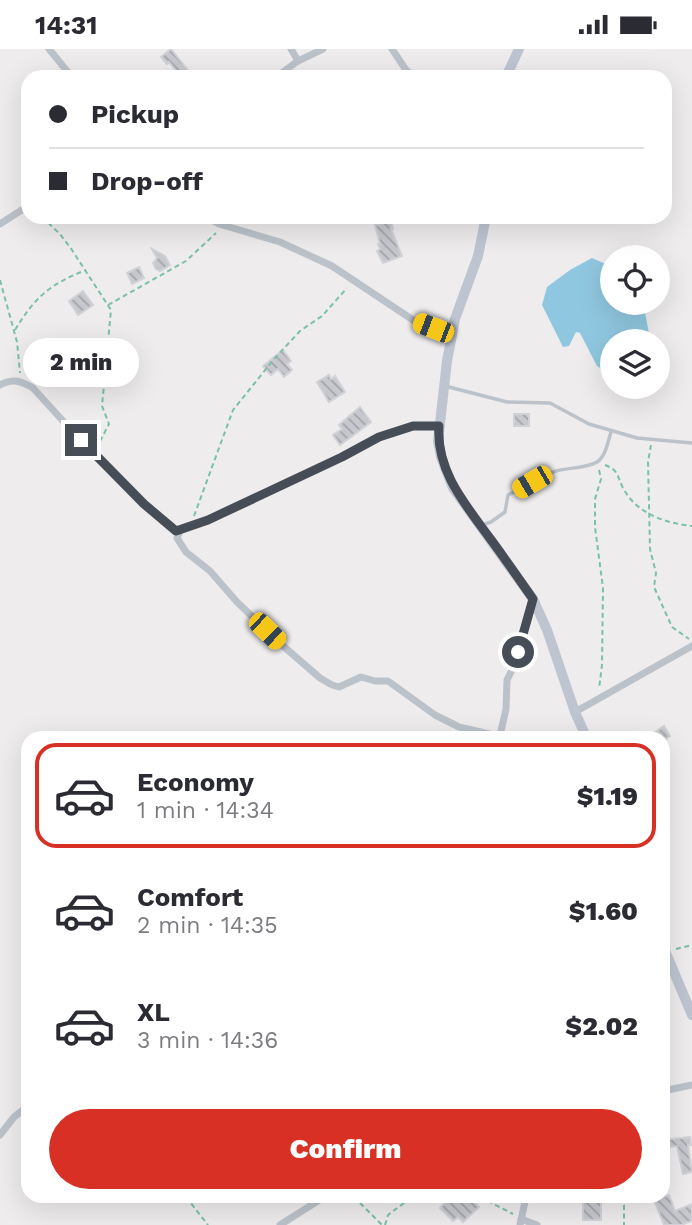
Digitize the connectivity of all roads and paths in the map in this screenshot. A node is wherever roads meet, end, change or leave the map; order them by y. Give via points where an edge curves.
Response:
1 (49, 49) edge
2 (292, 49) edge
3 (323, 49) edge
4 (393, 49) edge
5 (520, 49) edge
6 (298, 61) junction
7 (66, 70) edge
8 (286, 70) edge
9 (405, 70) edge
10 (510, 70) edge
11 (21, 210) edge
12 (0, 224) edge
13 (49, 224) edge
14 (485, 224) edge
15 (223, 225) joint
16 (86, 270) junction
17 (0, 280) edge
18 (355, 280) junction
19 (108, 305) junction
20 (14, 331) junction
21 (453, 336) junction
22 (21, 381) junction
23 (0, 385) edge
24 (443, 386) junction
25 (439, 426) junction
26 (611, 431) junction
27 (652, 441) junction
28 (692, 443) edge
29 (94, 455) junction
30 (598, 460) junction
31 (651, 515) junction
32 (480, 525) junction
33 (692, 526) edge
34 (184, 530) junction
35 (533, 599) junction
36 (692, 644) edge
37 (597, 698) junction
38 (575, 712) junction
39 (474, 731) edge
40 (499, 731) edge
41 (583, 731) edge
42 (692, 945) edge
43 (670, 948) edge
44 (670, 963) edge
45 (692, 1015) edge
46 (692, 1085) edge
47 (670, 1090) edge
48 (21, 1112) edge
49 (0, 1135) edge
50 (191, 1203) edge
51 (315, 1203) edge
52 (360, 1203) edge
53 (404, 1203) edge
54 (490, 1203) edge
55 (525, 1203) edge
56 (623, 1203) edge
57 (521, 1222) edge
58 (208, 1225) edge
59 (280, 1225) edge
60 (384, 1225) edge
61 (537, 1225) edge
62 (624, 1225) edge

1 - 7 street
2 - 6 street
3 - 6 street
4 - 9 street
5 - 10 street
6 - 8 street
11 - 12 street
13 - 16 path
14 - 21 street
15 - 18 street via 279,242
15 - 19 path via 186,261
16 - 19 path
16 - 20 path via 41,294
17 - 20 path
18 - 21 street via 413,320
18 - 34 path via 322,316 300,331 233,410
19 - 29 path via 112,315 102,406 109,424
20 - 22 path
21 - 24 street
22 - 23 street
22 - 29 street via 33,388
24 - 25 street
24 - 26 lane via 507,402 550,403 589,425
25 - 32 street via 441,457 453,488
25 - 34 street via 413,426 379,437
26 - 27 lane
26 - 30 lane
27 - 28 lane
27 - 31 path via 648,462
29 - 34 street via 173,530
30 - 31 path via 618,473 633,503
30 - 32 lane via 553,472 508,495 505,512
30 - 37 path via 601,479 595,527 603,588
31 - 33 path
31 - 36 path via 654,587 672,627
32 - 35 street
34 - 39 street via 178,541 186,552 320,678 339,687 356,678 388,681 446,721
35 - 38 street
35 - 40 street via 507,680 506,709
36 - 37 street
37 - 38 street
38 - 41 street
42 - 43 path
44 - 45 street
46 - 47 street
48 - 49 street
50 - 58 path
51 - 59 street
52 - 60 path
53 - 60 path via 388,1215
54 - 57 path
55 - 57 street
56 - 62 path
57 - 61 street

